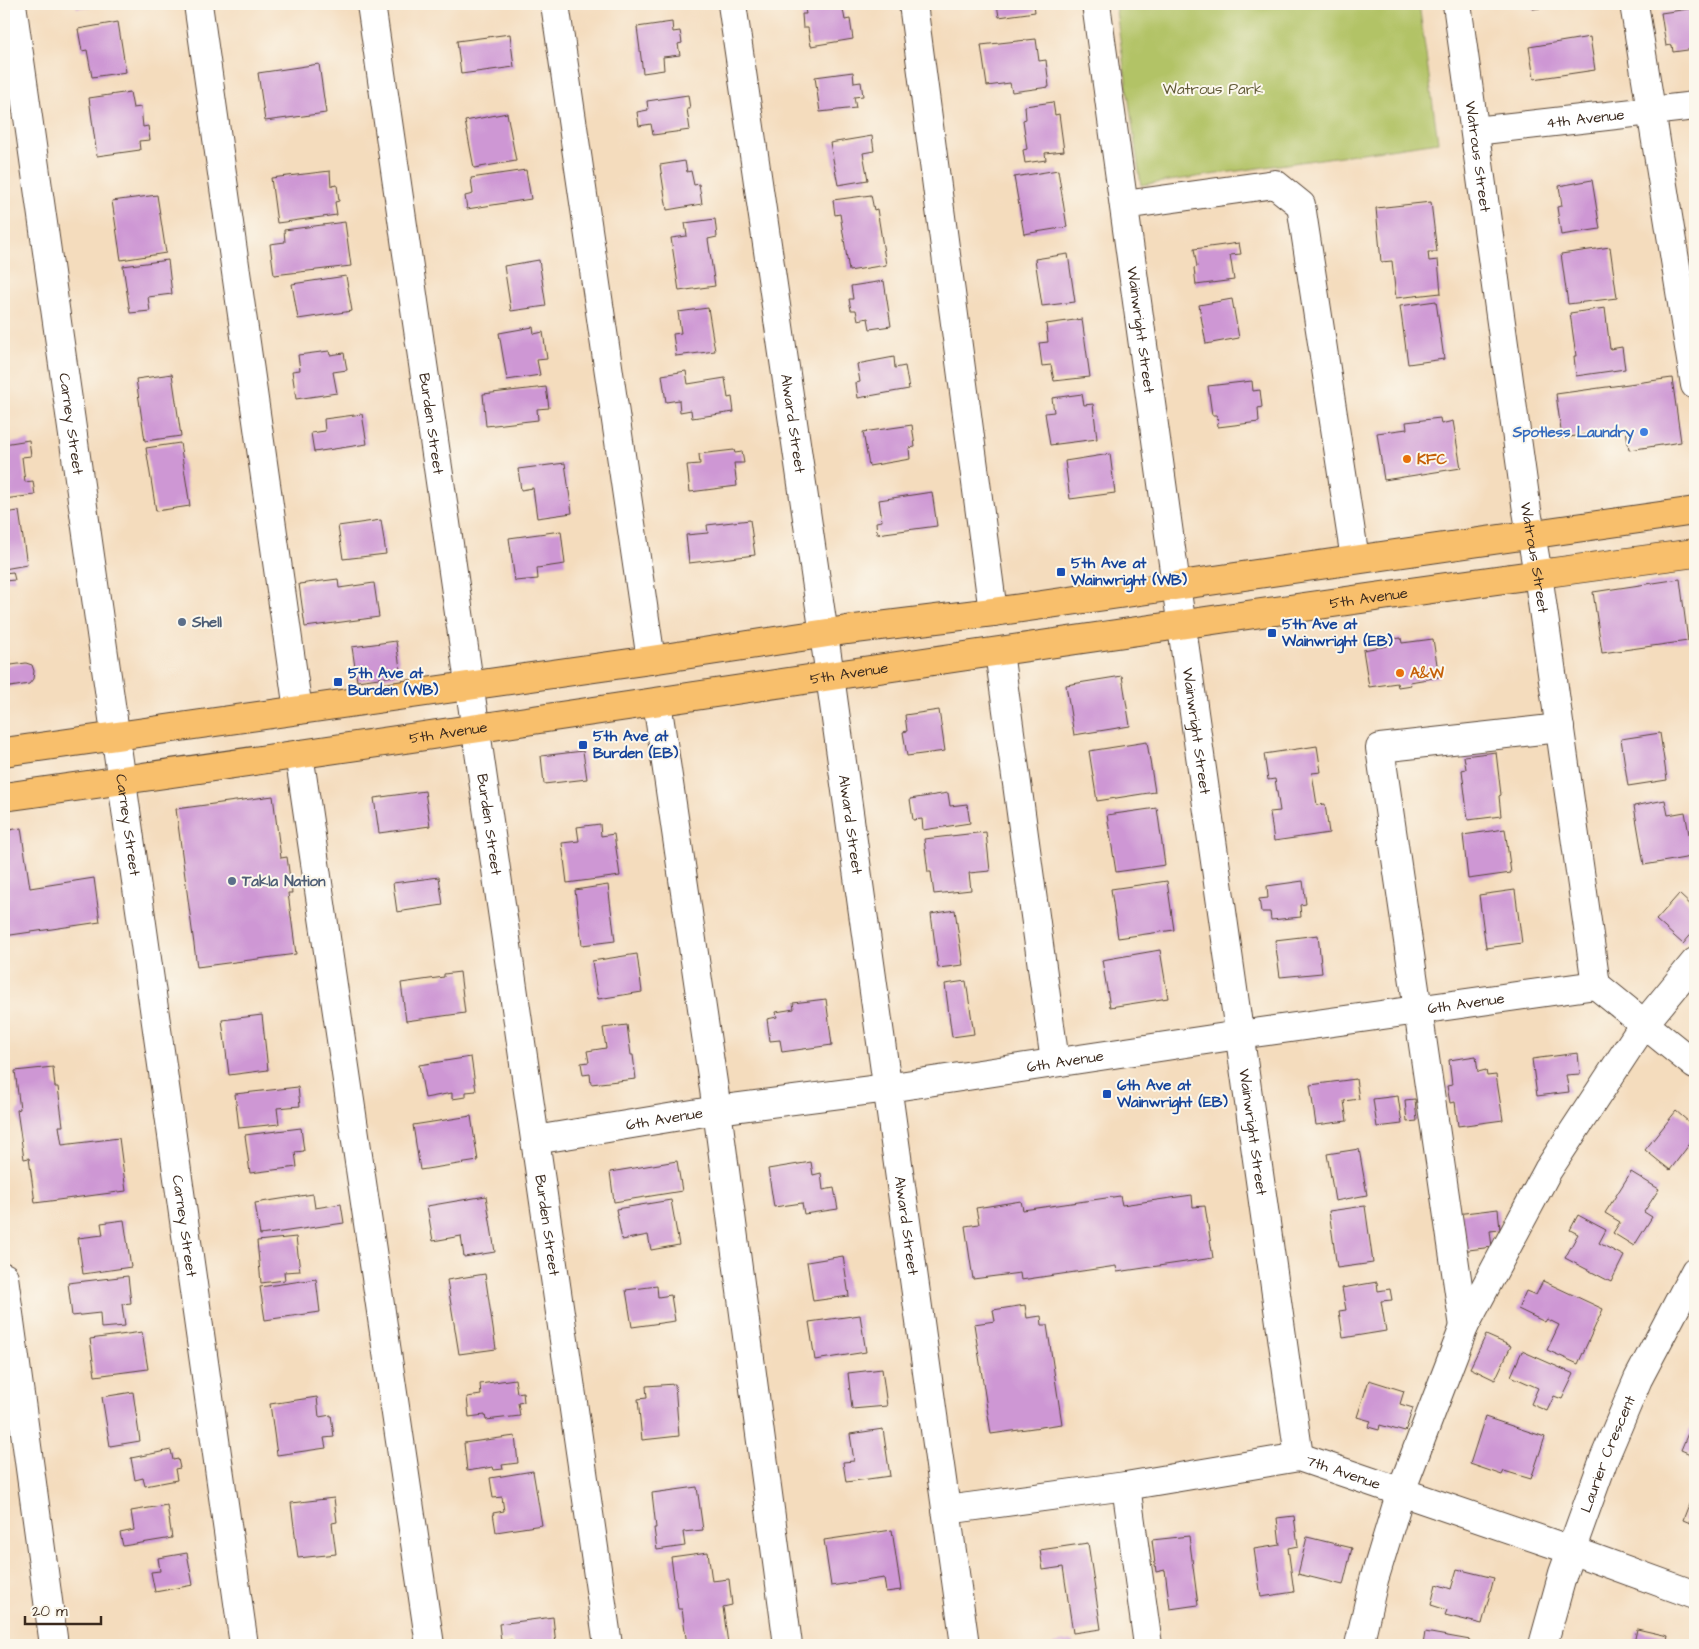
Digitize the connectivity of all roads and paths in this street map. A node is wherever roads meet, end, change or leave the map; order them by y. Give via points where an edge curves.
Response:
1 (12, 4) edge
2 (198, 4) edge
3 (371, 4) edge
4 (555, 4) edge
5 (732, 4) edge
6 (913, 4) edge
7 (1096, 4) edge
8 (1457, 4) edge
9 (1634, 4) edge
10 (1695, 106) edge
11 (1650, 112) junction
12 (1475, 131) junction
13 (1124, 205) junction
14 (1695, 385) edge
15 (1695, 511) edge
16 (1530, 535) junction
17 (1695, 553) edge
18 (1355, 559) junction
19 (1538, 574) junction
20 (1176, 585) junction
21 (993, 612) junction
22 (1182, 624) junction
23 (824, 634) junction
24 (999, 652) junction
25 (651, 660) junction
26 (830, 676) junction
27 (471, 686) junction
28 (657, 702) junction
29 (298, 710) junction
30 (1560, 728) junction
31 (476, 729) junction
32 (115, 736) junction
33 (4, 752) edge
34 (299, 754) junction
35 (123, 780) junction
36 (4, 797) edge
37 (1695, 962) edge
38 (1596, 985) junction
39 (1417, 1010) junction
40 (1644, 1024) junction
41 (1239, 1035) junction
42 (1055, 1062) junction
43 (1695, 1065) edge
44 (886, 1088) junction
45 (717, 1110) junction
46 (536, 1140) junction
47 (1695, 1271) edge
48 (4, 1277) edge
49 (1464, 1326) junction
50 (1299, 1457) junction
51 (1126, 1486) junction
52 (1401, 1491) junction
53 (946, 1510) junction
54 (1571, 1550) junction
55 (1695, 1595) edge
56 (54, 1645) edge
57 (244, 1645) edge
58 (430, 1645) edge
59 (608, 1645) edge
60 (788, 1645) edge
61 (965, 1645) edge
62 (1148, 1645) edge
63 (1359, 1645) edge
64 (1543, 1645) edge

1 - 32 street, Carney Street
2 - 29 street
3 - 27 street, Burden Street
4 - 25 street
5 - 23 street, Alward Street
6 - 21 street
7 - 13 street, Wainwright Street
8 - 12 street, Watrous Street
9 - 11 street
10 - 11 street, 4th Avenue
11 - 12 street, 4th Avenue
11 - 14 street
12 - 16 street, Watrous Street
13 - 18 street via 1275,184 1301,205
13 - 20 street, Wainwright Street
15 - 16 main road
16 - 18 main road
16 - 19 street, Watrous Street
17 - 19 main road, 5th Avenue
18 - 20 main road
19 - 22 main road, 5th Avenue
19 - 30 street, Watrous Street
20 - 21 main road
20 - 22 street, Wainwright Street
21 - 23 main road
22 - 24 main road, 5th Avenue
22 - 41 street, Wainwright Street
23 - 25 main road
23 - 26 street, Alward Street
24 - 26 main road, 5th Avenue
24 - 42 street
25 - 27 main road
26 - 28 main road, 5th Avenue
26 - 44 street, Alward Street
27 - 29 main road
27 - 31 street, Burden Street
28 - 31 main road, 5th Avenue
28 - 45 street
29 - 32 main road
30 - 38 street, Watrous Street
30 - 39 street via 1380,748
31 - 34 main road, 5th Avenue
31 - 46 street, Burden Street
32 - 33 main road
32 - 35 street, Carney Street
34 - 35 main road, 5th Avenue
34 - 58 street
35 - 36 main road, 5th Avenue
35 - 57 street, Carney Street
37 - 40 street
38 - 39 street, 6th Avenue
38 - 40 street
39 - 41 street, 6th Avenue
39 - 49 street
40 - 43 street
40 - 49 street via 1548,1170
41 - 42 street, 6th Avenue
41 - 50 street, Wainwright Street
42 - 44 street, 6th Avenue
44 - 45 street, 6th Avenue
44 - 53 street, Alward Street
45 - 46 street, 6th Avenue
45 - 60 street
46 - 59 street, Burden Street
47 - 54 street, Laurier Crescent via 1638,1379
48 - 56 street
49 - 52 street
50 - 51 street, 7th Avenue
50 - 52 street, 7th Avenue
51 - 53 street, 7th Avenue
51 - 62 street
52 - 54 street, 7th Avenue
52 - 63 street via 1374,1580
53 - 61 street, Alward Street
54 - 55 street, 7th Avenue
54 - 64 street, Laurier Crescent

